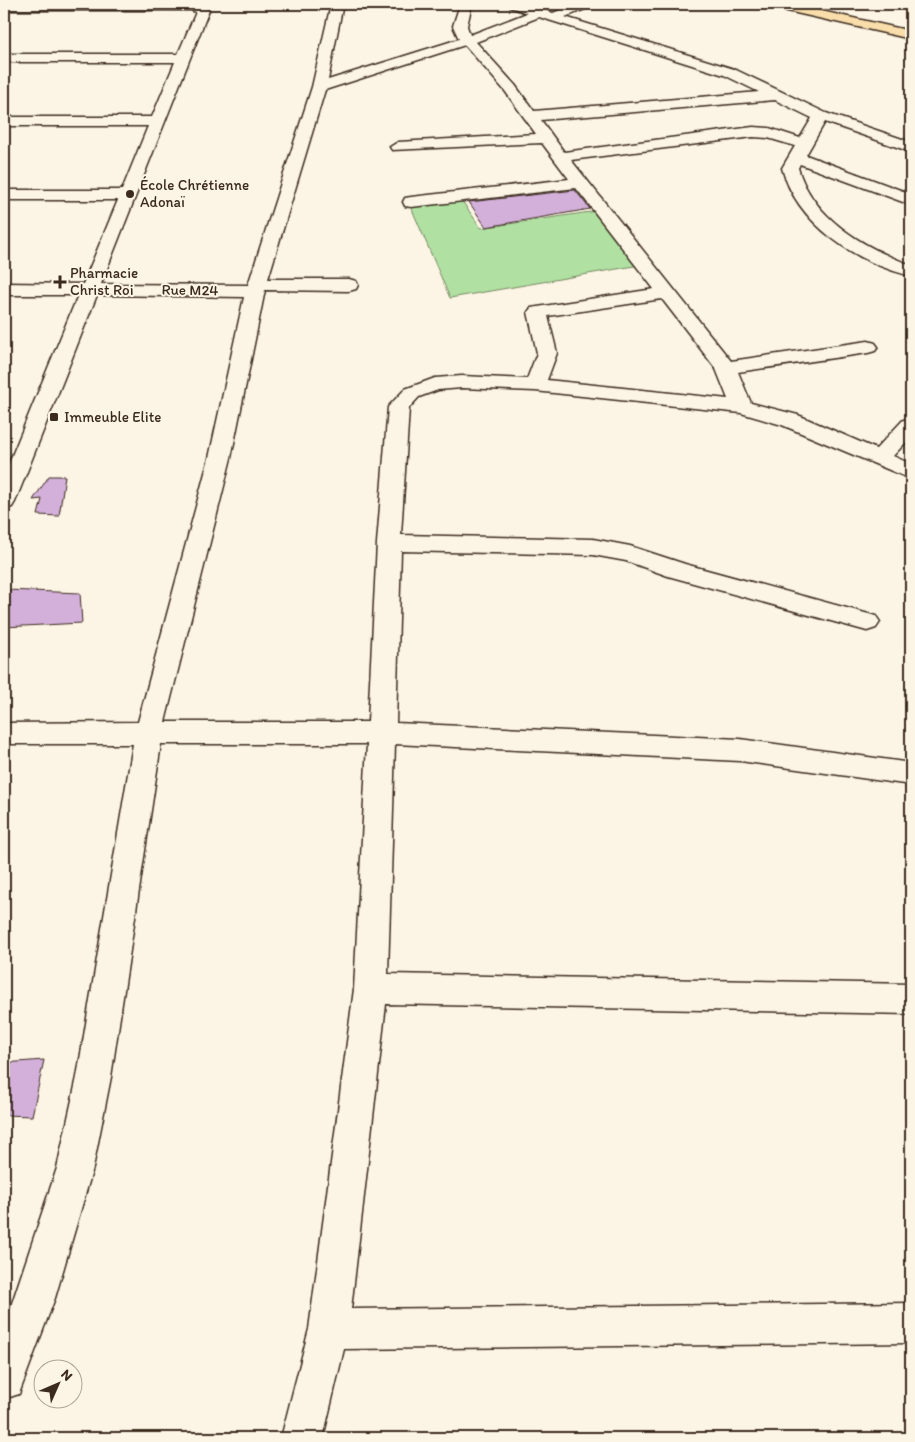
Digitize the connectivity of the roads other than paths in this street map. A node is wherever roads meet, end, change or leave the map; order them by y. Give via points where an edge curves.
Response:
1 (337, 4) edge
2 (466, 4) edge
3 (515, 4) edge
4 (584, 4) edge
5 (774, 4) edge
6 (4, 6) edge
7 (538, 13) junction
8 (553, 18) junction
9 (911, 34) edge
10 (468, 40) junction
11 (4, 58) edge
12 (183, 58) junction
13 (319, 87) junction
14 (778, 95) junction
15 (529, 116) junction
16 (821, 116) junction
17 (4, 121) edge
18 (157, 122) junction
19 (546, 138) junction
20 (907, 145) edge
21 (398, 147) dead end
22 (801, 150) junction
23 (560, 157) junction
24 (581, 183) junction
25 (4, 195) edge
26 (128, 195) junction
27 (911, 200) edge
28 (411, 202) dead end
29 (911, 271) edge
30 (349, 285) dead end
31 (257, 287) junction
32 (4, 289) edge
33 (90, 289) junction
34 (668, 293) junction
35 (868, 348) dead end
36 (726, 368) junction
37 (535, 384) junction
38 (742, 407) junction
39 (911, 425) edge
40 (879, 458) junction
41 (911, 472) edge
42 (4, 502) edge
43 (389, 542) junction
44 (867, 622) dead end
45 (4, 733) edge
46 (148, 733) junction
47 (381, 733) junction
48 (911, 774) edge
49 (371, 989) junction
50 (911, 999) edge
51 (911, 1323) edge
52 (329, 1329) junction
53 (4, 1379) edge
54 (302, 1438) edge

1 - 13 street
2 - 10 street via 460,26
3 - 7 street
4 - 8 street
5 - 9 highway
6 - 12 street via 200,8 202,10
7 - 8 street
7 - 10 street
8 - 14 street via 701,62
10 - 13 street
10 - 15 street via 510,88
11 - 12 street
12 - 18 street
13 - 31 street
14 - 15 street
14 - 16 street
15 - 19 street
16 - 20 street
16 - 22 street
17 - 18 street
18 - 26 street
19 - 21 street
19 - 23 street
22 - 23 street via 768,133 753,132
22 - 27 street
22 - 29 street via 790,168 807,200 845,241
23 - 24 street
24 - 28 street
24 - 34 street
25 - 26 street
26 - 33 street
30 - 31 street, Rue M24
31 - 33 street, Rue M24
31 - 46 street via 220,458
32 - 33 street, Rue M24
33 - 42 street
34 - 36 street
34 - 37 street via 538,312 548,353
35 - 36 street
36 - 38 street
37 - 38 street
37 - 43 street via 435,384 412,393 399,407
38 - 40 street via 790,420
39 - 40 street
40 - 41 street
43 - 44 street via 593,547 630,554
43 - 47 street
45 - 46 street
46 - 47 street
46 - 53 street via 94,1078 75,1168 35,1298
47 - 48 street via 740,750
47 - 49 street
49 - 50 street
49 - 52 street
51 - 52 street
52 - 54 street

